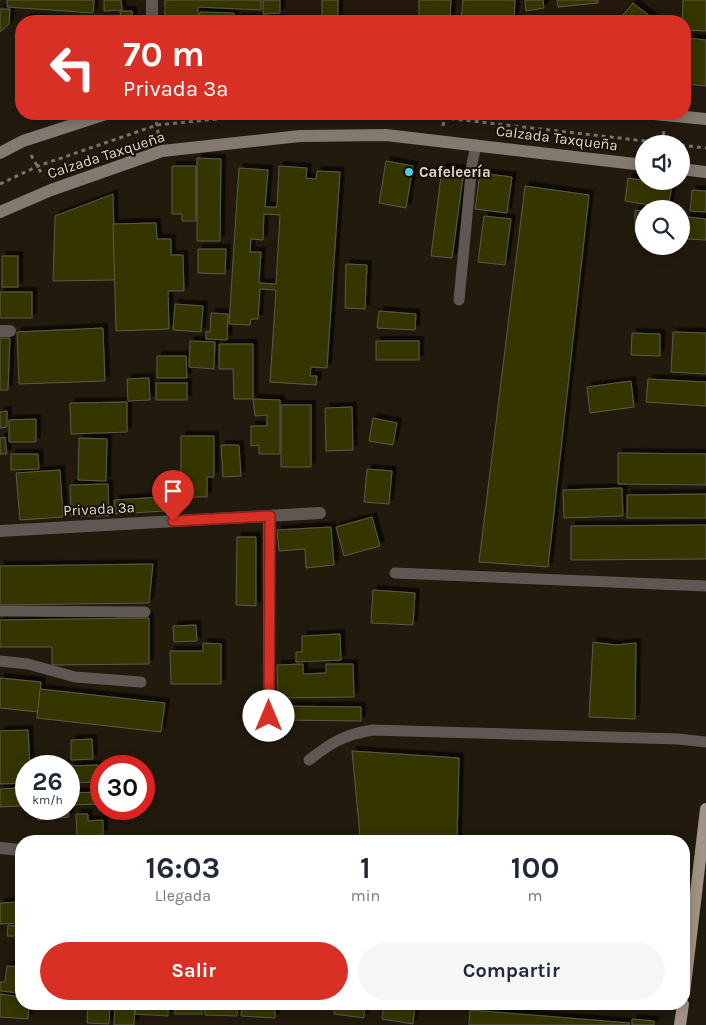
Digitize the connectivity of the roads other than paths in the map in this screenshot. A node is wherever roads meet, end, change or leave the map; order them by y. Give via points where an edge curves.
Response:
1 (152, 0) edge
2 (152, 15) edge
3 (691, 118) edge
4 (706, 119) edge
5 (88, 120) edge
6 (476, 145) junction
7 (0, 152) edge
8 (635, 164) edge
9 (690, 170) edge
10 (706, 172) edge
11 (0, 212) edge
12 (459, 300) dead end
13 (320, 513) dead end
14 (270, 516) junction
15 (0, 531) edge
16 (395, 573) dead end
17 (706, 586) edge
18 (0, 611) edge
19 (146, 612) dead end
20 (0, 662) edge
21 (141, 682) dead end
22 (269, 716) dead end
23 (706, 742) edge
24 (309, 760) dead end
25 (706, 809) edge
26 (0, 848) edge
27 (15, 849) edge
28 (690, 944) edge
29 (682, 1010) edge
30 (680, 1025) edge

1 - 2 street
3 - 4 main road
5 - 7 main road
6 - 8 main road, Calzada Taxqueña
6 - 11 main road, Calzada Taxqueña via 386,134 300,136 162,150
6 - 12 lane
9 - 10 main road
13 - 14 street, Privada 3ª
14 - 15 street, Privada 3ª
14 - 22 street
16 - 17 lane
18 - 19 lane
20 - 21 lane via 28,664 75,677
23 - 24 lane via 372,730 333,741
25 - 28 main road
26 - 27 street
29 - 30 main road

